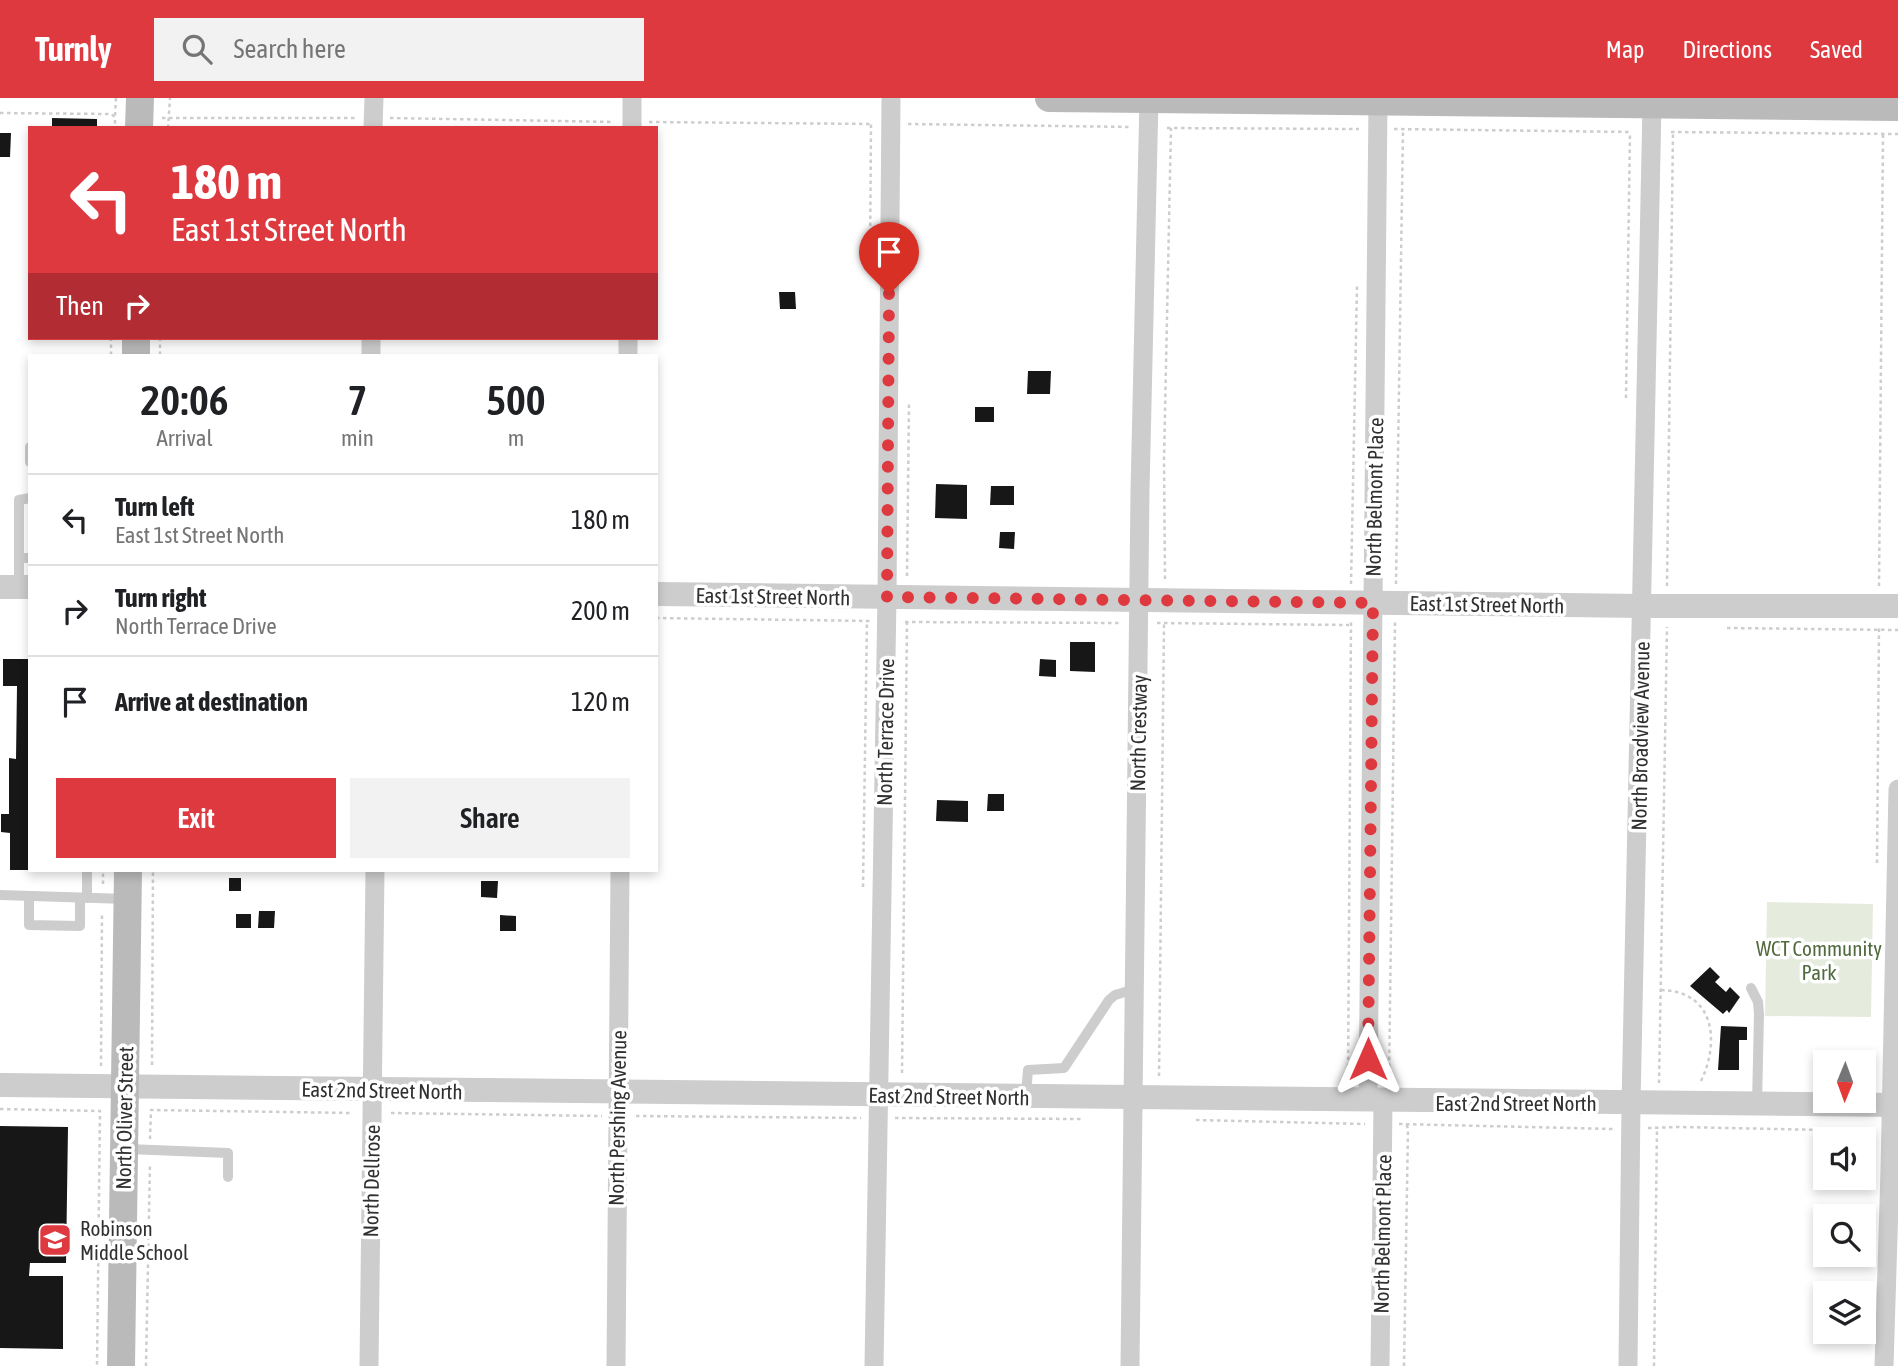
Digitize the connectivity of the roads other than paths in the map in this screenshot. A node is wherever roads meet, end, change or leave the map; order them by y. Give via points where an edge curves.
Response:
1 (373, 98) edge
2 (632, 98) edge
3 (891, 98) edge
4 (1049, 98) edge
5 (1149, 99) edge
6 (1571, 101) edge
7 (1898, 107) edge
8 (1378, 115) junction
9 (1652, 118) junction
10 (373, 123) edge
11 (632, 125) edge
12 (28, 498) edge
13 (24, 558) edge
14 (16, 587) edge
15 (658, 594) edge
16 (887, 601) junction
17 (1655, 606) junction
18 (1139, 611) junction
19 (1384, 614) junction
20 (1885, 614) edge
21 (1898, 789) edge
22 (88, 872) edge
23 (127, 872) edge
24 (375, 872) edge
25 (620, 872) edge
26 (0, 895) edge
27 (29, 896) junction
28 (84, 898) junction
29 (115, 899) junction
30 (1751, 988) dead end
31 (1135, 989) junction
32 (0, 1085) edge
33 (125, 1087) junction
34 (1026, 1097) junction
35 (1146, 1099) junction
36 (372, 1101) junction
37 (617, 1104) junction
38 (1631, 1104) junction
39 (1758, 1104) junction
40 (1895, 1105) edge
41 (890, 1107) junction
42 (1388, 1111) junction
43 (137, 1150) junction
44 (228, 1177) dead end
45 (121, 1366) edge
46 (369, 1366) edge
47 (615, 1366) edge
48 (874, 1366) edge
49 (1130, 1366) edge
50 (1380, 1366) edge
51 (1628, 1366) edge
52 (1884, 1366) edge

1 - 10 street
2 - 11 street
3 - 16 street, North Terrace Drive
4 - 5 main road
5 - 8 main road
5 - 18 street, North Crestway
6 - 8 main road
6 - 9 main road
7 - 9 main road
8 - 19 street, North Belmont Place
9 - 17 street, North Broadview Avenue
12 - 13 lane via 19,500
13 - 14 lane
15 - 16 street, East 1st Street North
16 - 18 street, East 1st Street North
16 - 41 street, North Terrace Drive via 876,621
17 - 19 street, East 1st Street North
17 - 20 street, East 1st Street North
17 - 38 street, North Broadview Avenue
18 - 19 street, East 1st Street North
18 - 31 street, North Crestway
19 - 42 street, North Belmont Place
21 - 40 street
22 - 28 lane
23 - 29 main road, North Oliver Street
24 - 36 street, North Dellrose
25 - 37 street, North Pershing Avenue
26 - 27 lane
27 - 28 lane
27 - 28 lane via 29,925 80,926
28 - 29 lane
29 - 33 main road, North Oliver Street
30 - 39 lane via 1759,1014
31 - 34 lane via 1109,1000 1064,1068 1028,1070
31 - 35 street, North Crestway
32 - 33 street, East 2nd Street North
33 - 36 street, East 2nd Street North
33 - 43 main road, North Oliver Street
34 - 35 street, East 2nd Street North
34 - 41 street, East 2nd Street North
35 - 42 street, East 2nd Street North
35 - 49 street, North Crestway
36 - 37 street, East 2nd Street North
36 - 46 street, North Dellrose
37 - 41 street, East 2nd Street North
37 - 47 street, North Pershing Avenue
38 - 39 street, East 2nd Street North via 1658,1116
38 - 42 street, East 2nd Street North
38 - 51 street, North Broadview Avenue
39 - 40 street, East 2nd Street North
40 - 52 street
41 - 48 street, North Terrace Drive
42 - 50 street, North Belmont Place
43 - 44 lane via 228,1153
43 - 45 main road, North Oliver Street

